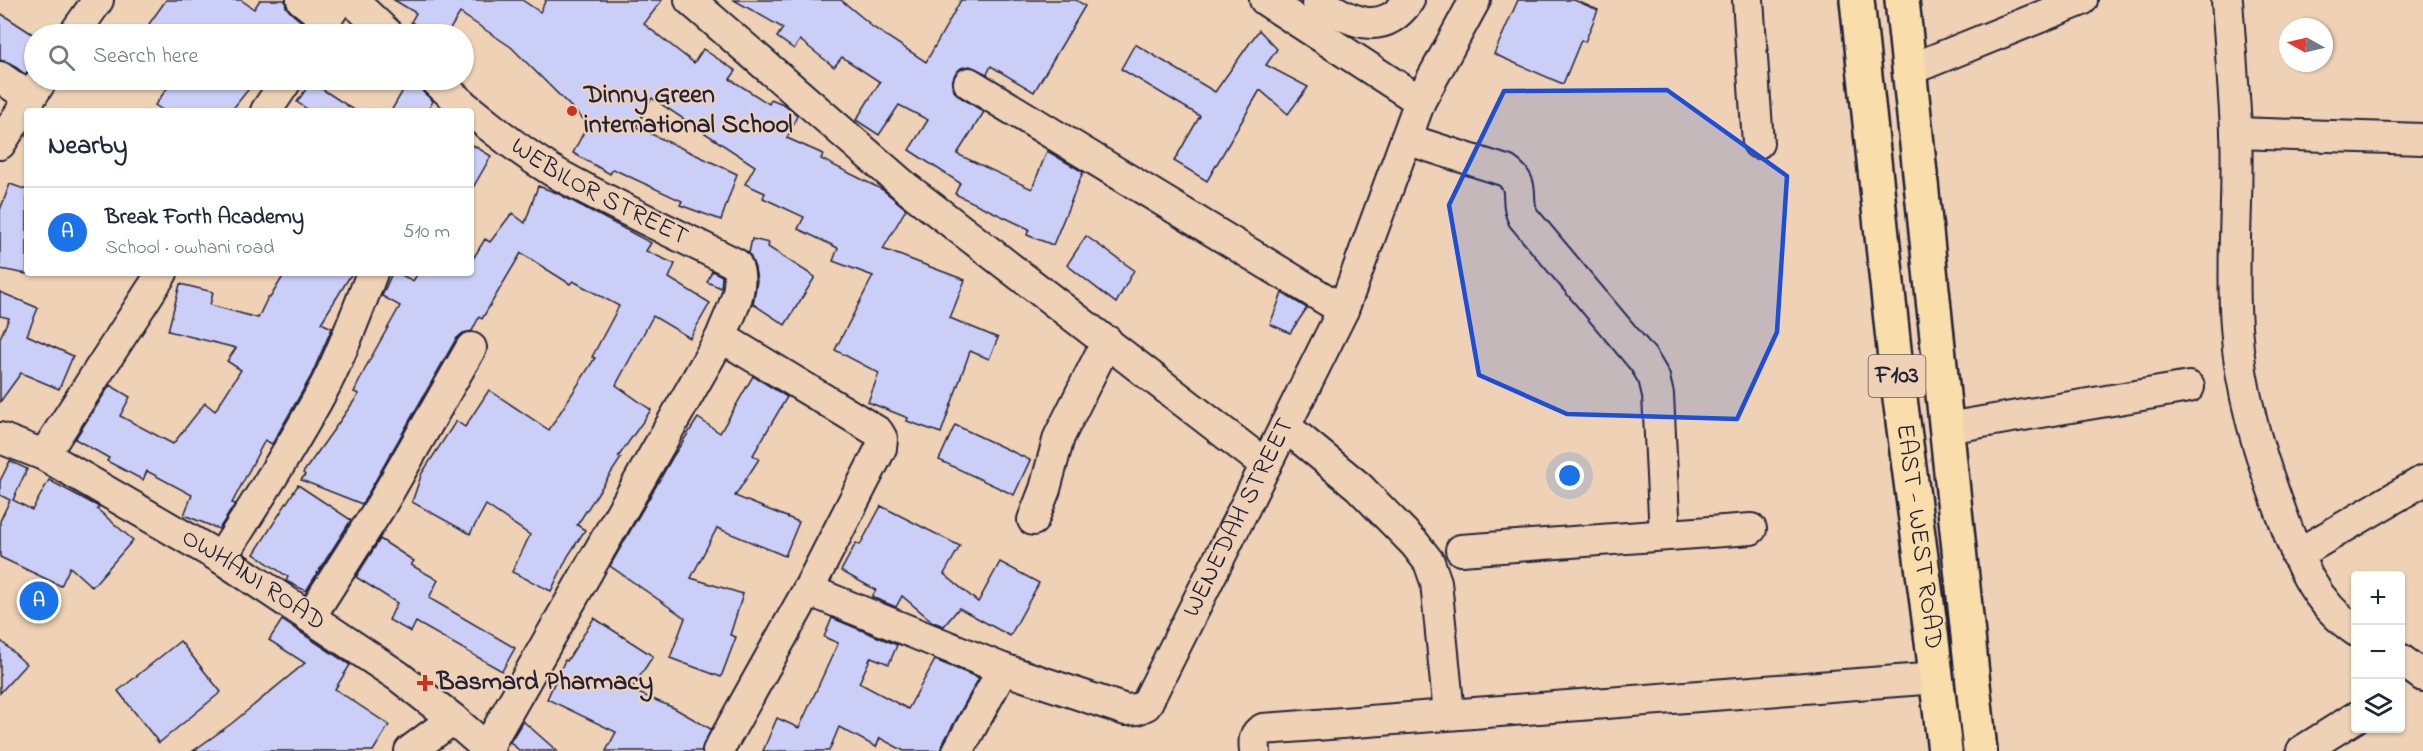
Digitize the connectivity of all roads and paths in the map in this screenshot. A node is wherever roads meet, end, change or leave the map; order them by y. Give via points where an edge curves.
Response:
1 (98, 0) edge
2 (302, 0) edge
3 (352, 0) edge
4 (690, 0) edge
5 (1265, 0) edge
6 (1317, 0) edge
7 (1409, 0) edge
8 (1475, 0) edge
9 (1748, 0) edge
10 (1857, 0) edge
11 (1902, 0) edge
12 (2082, 0) edge
13 (2227, 0) edge
14 (327, 18) edge
15 (81, 24) edge
16 (377, 24) edge
17 (1909, 70) junction
18 (0, 77) edge
19 (969, 83) dead end
20 (24, 85) edge
21 (35, 90) edge
22 (281, 90) edge
23 (446, 96) edge
24 (1420, 101) junction
25 (269, 108) edge
26 (463, 108) edge
27 (474, 116) edge
28 (2236, 133) junction
29 (1406, 139) junction
30 (2423, 139) edge
31 (1758, 143) dead end
32 (0, 144) edge
33 (160, 276) edge
34 (371, 276) edge
35 (1343, 310) junction
36 (721, 337) junction
37 (1107, 341) junction
38 (471, 348) dead end
39 (2189, 387) dead end
40 (1285, 426) junction
41 (1947, 428) junction
42 (2, 445) edge
43 (44, 455) junction
44 (1266, 465) junction
45 (2423, 481) edge
46 (1033, 520) dead end
47 (1751, 529) dead end
48 (1665, 535) junction
49 (1461, 550) dead end
50 (2296, 555) junction
51 (221, 558) junction
52 (808, 590) junction
53 (310, 617) junction
54 (2351, 628) edge
55 (2405, 663) edge
56 (1003, 669) junction
57 (2423, 676) edge
58 (1937, 678) junction
59 (2405, 686) edge
60 (1449, 714) junction
61 (453, 719) junction
62 (2351, 720) edge
63 (488, 749) edge
64 (410, 751) edge
65 (718, 751) edge
66 (958, 751) edge
67 (1255, 751) edge
68 (1945, 751) edge
69 (1980, 751) edge
70 (2302, 751) edge

1 - 15 street
2 - 14 street
3 - 16 street
4 - 37 street via 908,189
5 - 24 street
6 - 7 street via 1353,21 1372,24 1386,22
8 - 24 street, WENEDAH STREET
9 - 31 street
10 - 58 main road, EAST - WEST ROAD / F103 via 1903,430
11 - 17 main road, EAST - WEST ROAD / F103
12 - 17 street
13 - 28 street
17 - 41 main road, EAST - WEST ROAD / F103
18 - 20 street
19 - 35 street
21 - 32 street
22 - 25 street
23 - 26 street, WEBILOR STREET
24 - 29 street, WENEDAH STREET
27 - 36 street, WEBILOR STREET via 562,176 736,264 740,285
28 - 30 street
28 - 50 street via 2236,327 2243,385 2258,453
29 - 35 street, WENEDAH STREET
29 - 48 street via 1515,177 1523,217 1644,361 1658,395
33 - 43 street
34 - 51 street via 327,382
35 - 40 street, WENEDAH STREET
36 - 52 street via 878,432 882,439 881,448
36 - 63 street
37 - 44 street
37 - 46 street via 1059,437
38 - 53 street via 380,507
39 - 41 street
40 - 44 street, WENEDAH STREET
40 - 60 street via 1358,486 1429,562 1436,582
41 - 69 main road, EAST - WEST ROAD / F103
42 - 43 street, OWHANI ROAD
43 - 51 street, OWHANI ROAD
44 - 56 street, WENEDAH STREET via 1146,705 1126,710
45 - 50 street
47 - 48 street
48 - 49 street
50 - 54 street via 2321,600
51 - 53 street, OWHANI ROAD
52 - 56 street, WENEDAH STREET
52 - 65 street
53 - 61 street, OWHANI ROAD via 398,676
55 - 57 street
56 - 66 street
57 - 59 street
58 - 60 street
58 - 68 main road, EAST - WEST ROAD / F103
60 - 67 street via 1263,729 1254,738
61 - 63 street, OWHANI ROAD
61 - 64 street
62 - 70 street

